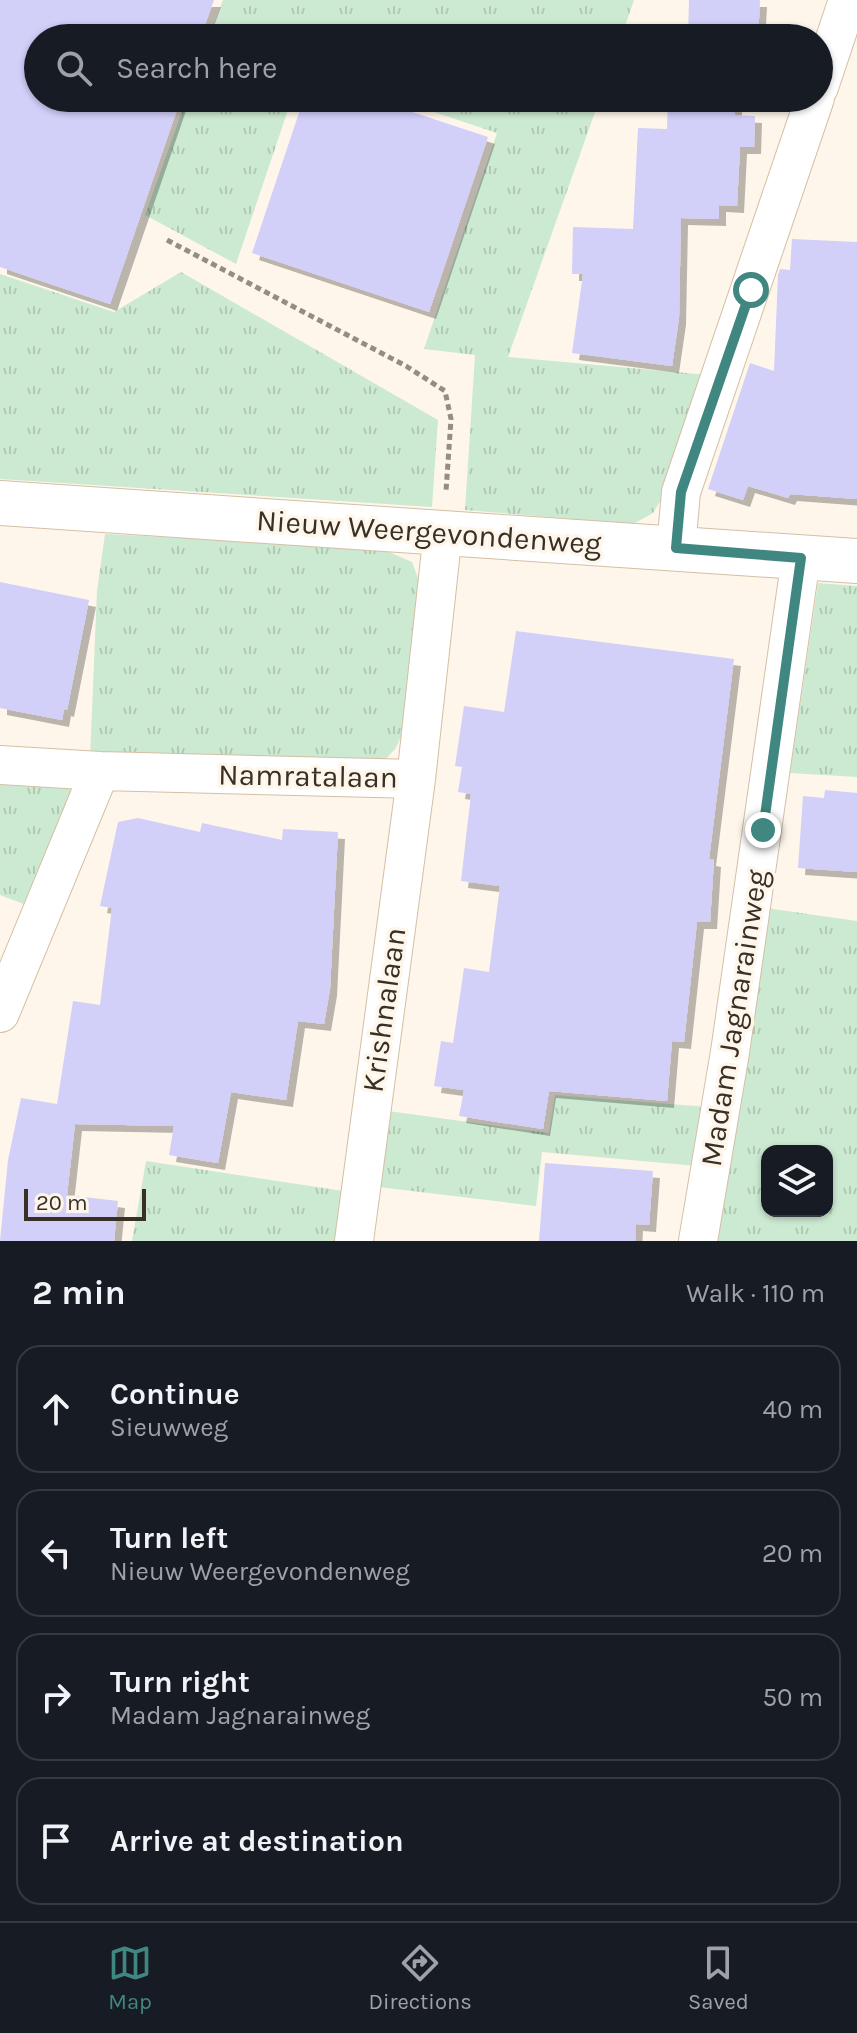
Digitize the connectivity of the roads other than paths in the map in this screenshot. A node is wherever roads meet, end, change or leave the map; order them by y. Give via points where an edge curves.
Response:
1 (848, 0) edge
2 (833, 45) edge
3 (810, 112) edge
4 (0, 503) edge
5 (443, 532) junction
6 (676, 548) junction
7 (801, 558) junction
8 (857, 561) edge
9 (0, 765) edge
10 (100, 771) junction
11 (416, 779) junction
12 (0, 1013) edge
13 (354, 1241) edge
14 (698, 1241) edge

1 - 2 street
3 - 6 street via 681,492
4 - 5 street, Nieuw Weergevondenweg
5 - 6 street, Nieuw Weergevondenweg
5 - 11 street, Namratalaan
6 - 7 street, Nieuw Weergevondenweg
7 - 8 street, Nieuw Weergevondenweg
7 - 14 street, Madam Jagnarainweg
9 - 10 street, Namratalaan
10 - 11 street, Namratalaan
10 - 12 street
11 - 13 street, Krishnalaan

